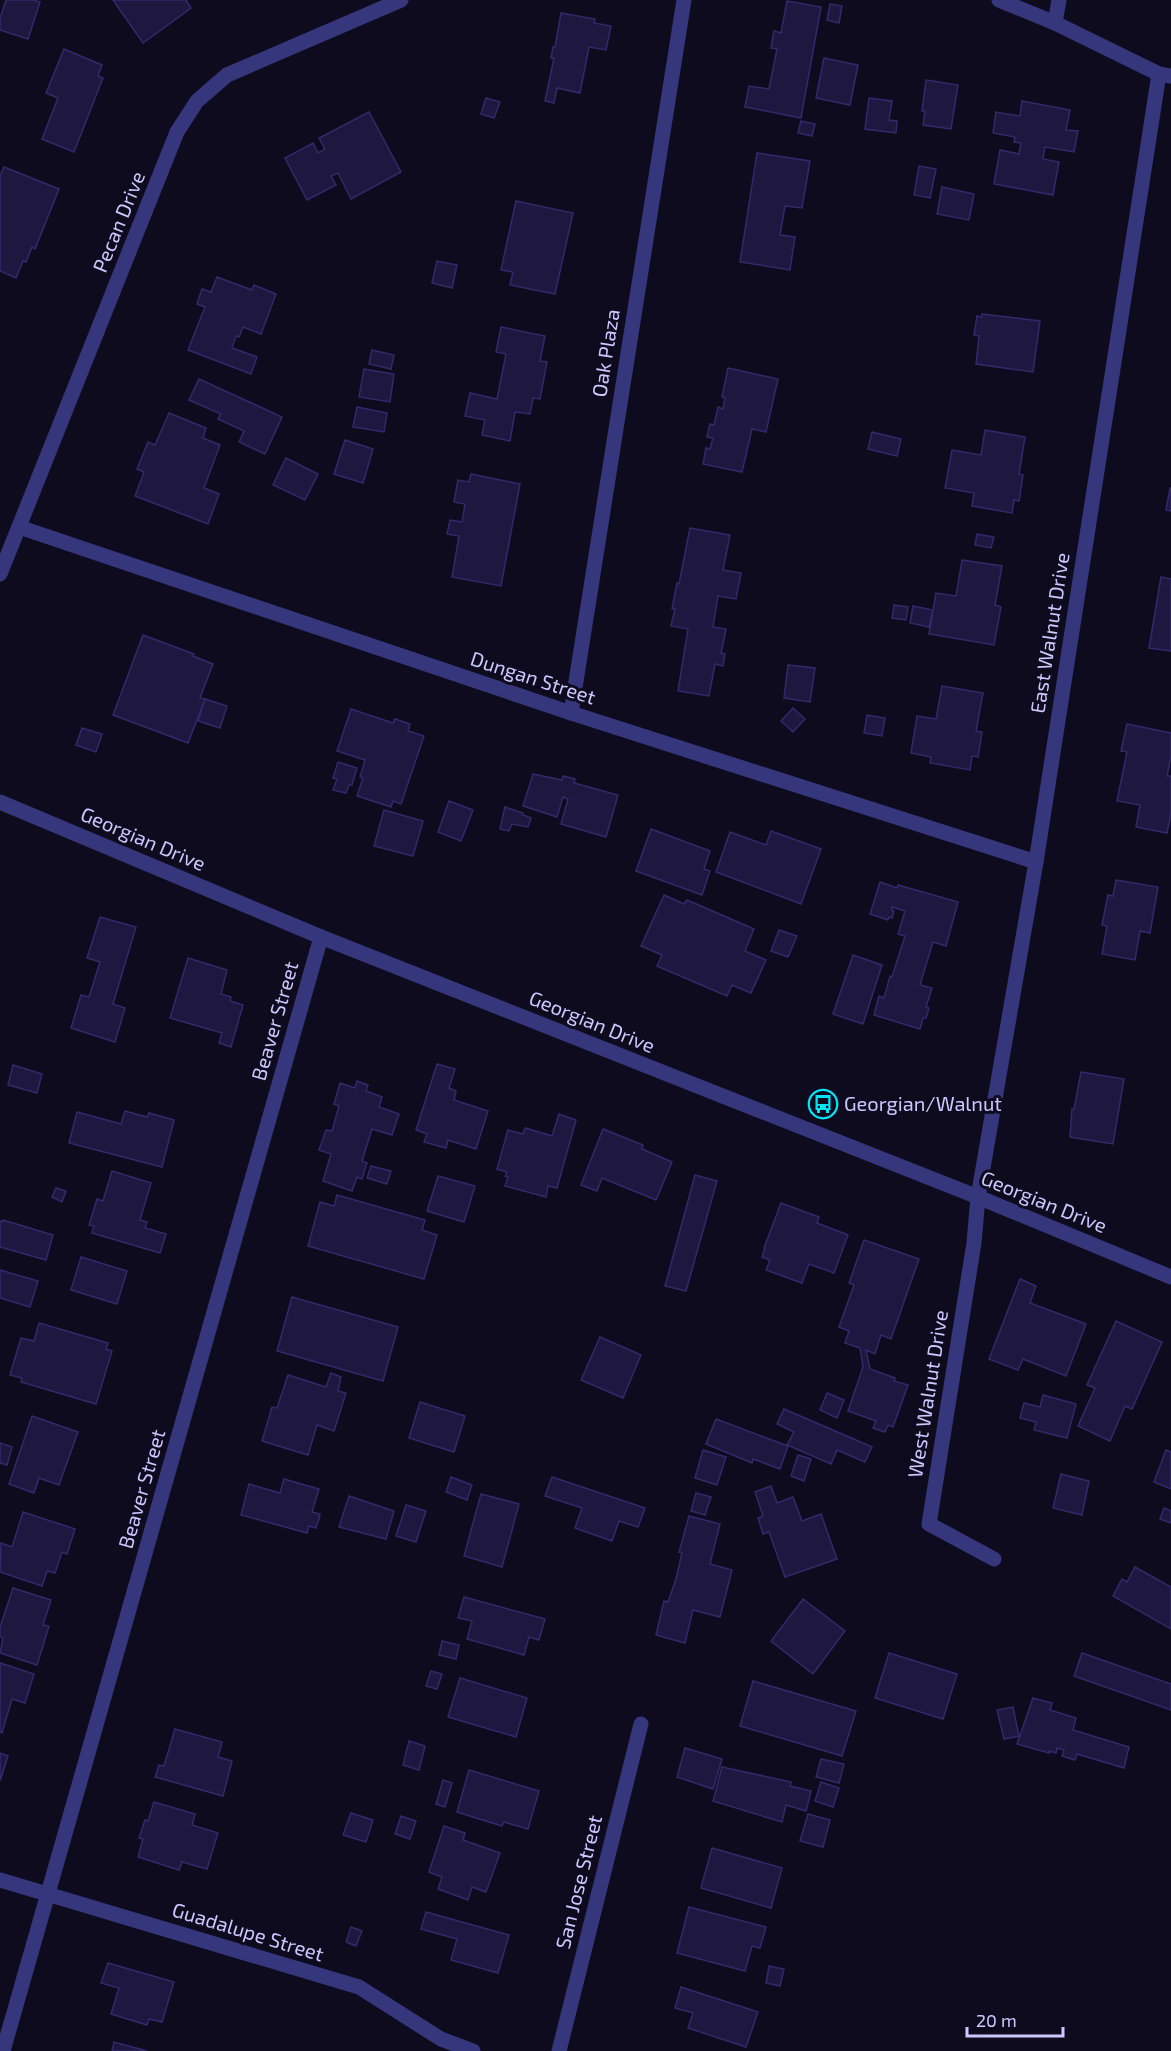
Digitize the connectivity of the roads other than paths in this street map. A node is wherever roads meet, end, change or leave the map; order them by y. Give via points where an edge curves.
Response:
1 (401, 0) edge
2 (684, 0) edge
3 (999, 0) edge
4 (1059, 0) edge
5 (1055, 22) junction
6 (1165, 75) edge
7 (19, 527) junction
8 (0, 574) edge
9 (571, 713) junction
10 (0, 802) edge
11 (1036, 862) junction
12 (321, 937) junction
13 (978, 1197) junction
14 (1171, 1277) edge
15 (994, 1559) dead end
16 (641, 1724) dead end
17 (0, 1880) edge
18 (49, 1894) junction
19 (3, 2051) edge
20 (473, 2051) edge
21 (558, 2051) edge

1 - 7 street, Pecan Drive via 227,75 197,101 177,132
2 - 9 street, Oak Plaza
3 - 5 street
4 - 5 street
5 - 6 street
6 - 11 street, East Walnut Drive
7 - 8 street, Pecan Drive
7 - 9 street, Dungan Street
9 - 11 street, Dungan Street
10 - 12 street, Georgian Drive
11 - 13 street, East Walnut Drive
12 - 13 street, Georgian Drive
12 - 18 street, Beaver Street
13 - 14 street, Georgian Drive
13 - 15 street, West Walnut Drive via 929,1524
16 - 21 street, San Jose Street
17 - 18 street, Guadalupe Street
18 - 19 street, Beaver Street
18 - 20 street, Guadalupe Street via 359,1988 441,2039

